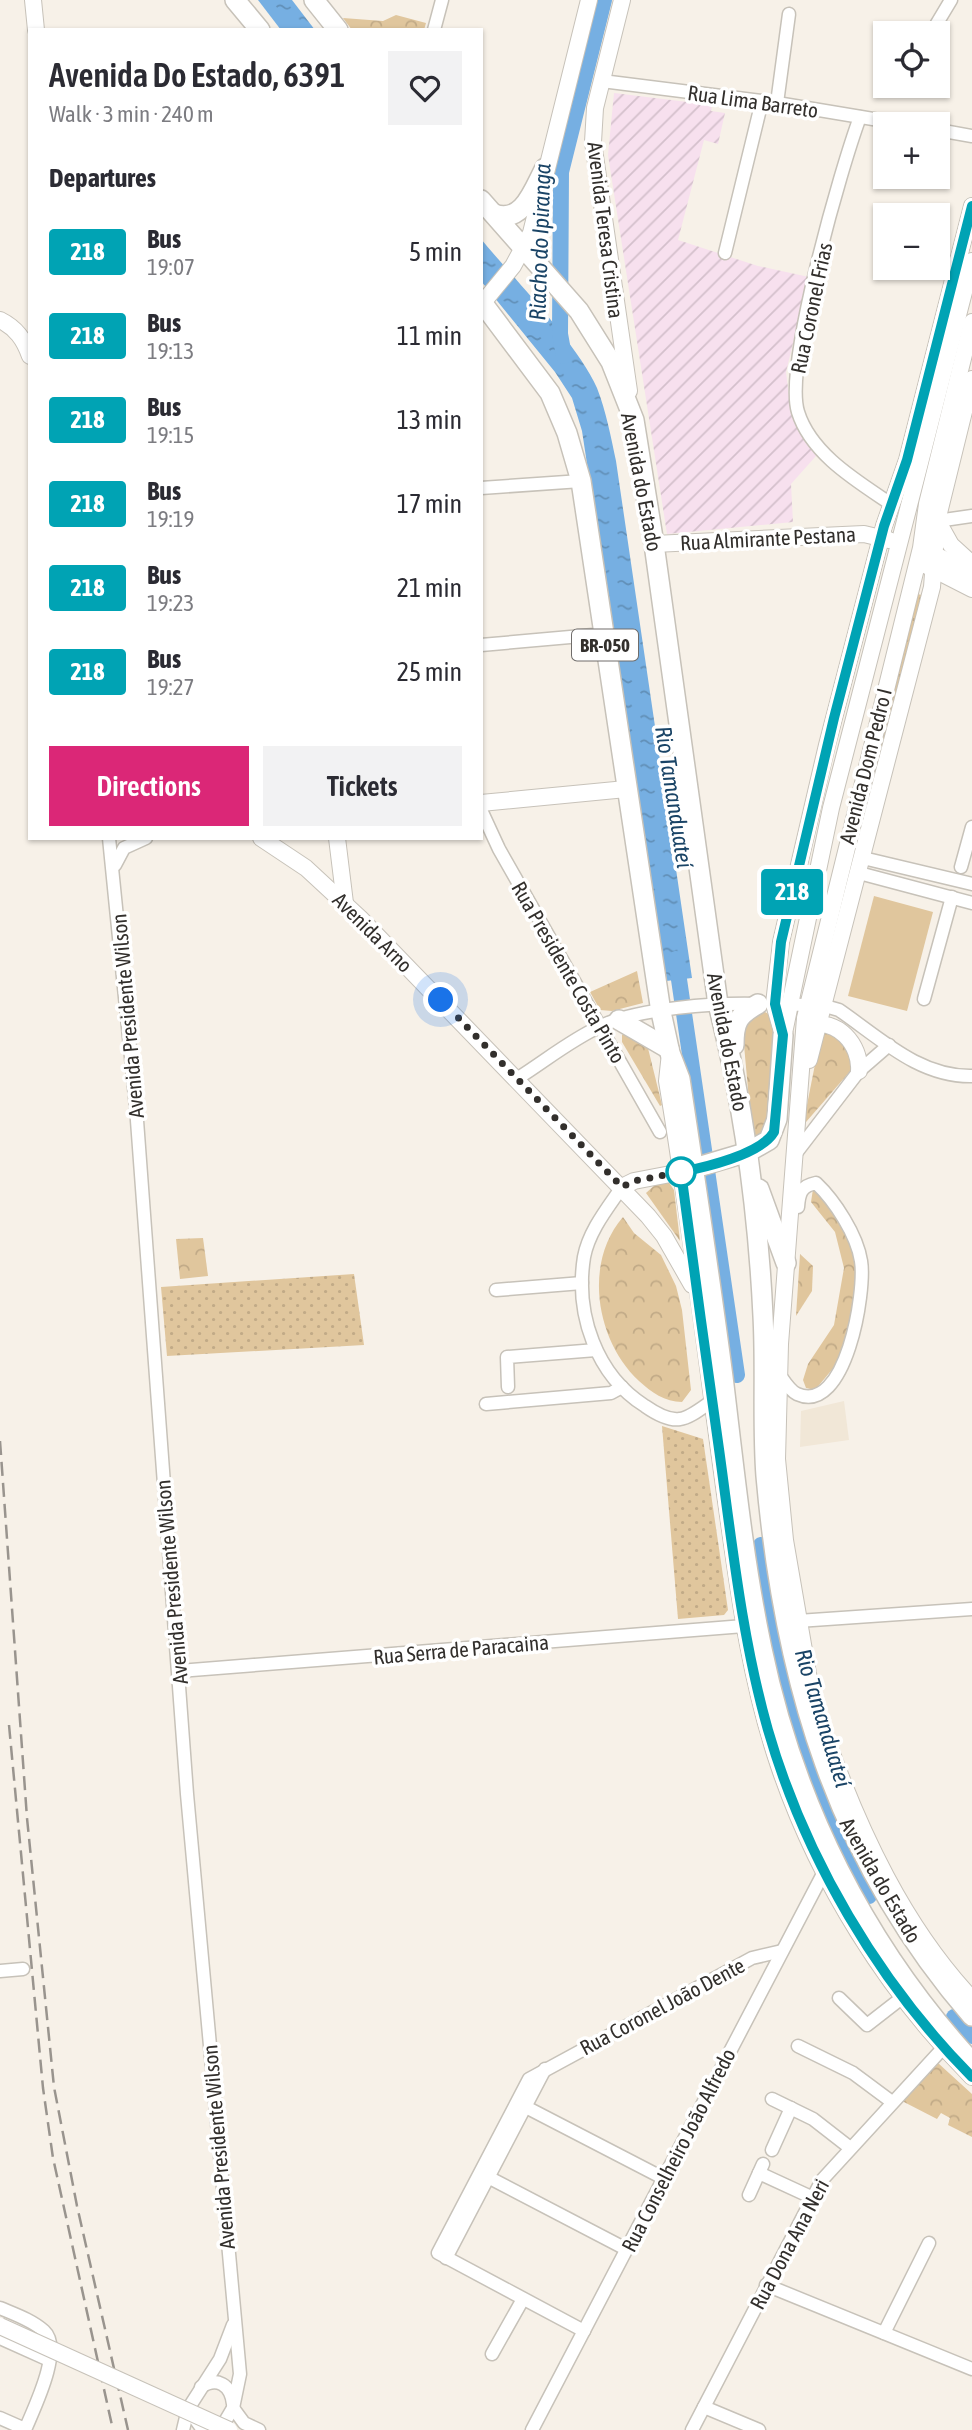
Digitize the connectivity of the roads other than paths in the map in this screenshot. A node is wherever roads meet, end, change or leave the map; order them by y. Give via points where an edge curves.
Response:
1 (33, 0) edge
2 (235, 0) edge
3 (314, 0) edge
4 (442, 0) edge
5 (589, 0) edge
6 (622, 0) edge
7 (951, 0) edge
8 (789, 14) dead end
9 (938, 21) edge
10 (36, 28) edge
11 (258, 28) edge
12 (336, 28) edge
13 (435, 28) edge
14 (602, 81) junction
15 (762, 101) junction
16 (777, 103) junction
17 (860, 117) junction
18 (873, 119) edge
19 (950, 132) edge
20 (972, 136) edge
21 (545, 168) junction
22 (488, 207) edge
23 (972, 209) edge
24 (725, 253) dead end
25 (519, 258) junction
26 (972, 261) edge
27 (483, 302) edge
28 (0, 320) edge
29 (972, 322) edge
30 (28, 351) edge
31 (972, 379) edge
32 (634, 420) junction
33 (581, 481) junction
34 (483, 488) edge
35 (891, 504) junction
36 (927, 504) junction
37 (972, 516) edge
38 (937, 521) junction
39 (881, 536) junction
40 (654, 544) junction
41 (899, 544) junction
42 (927, 558) junction
43 (972, 564) edge
44 (972, 573) edge
45 (972, 589) edge
46 (604, 634) junction
47 (483, 645) edge
48 (827, 745) junction
49 (888, 759) junction
50 (838, 780) junction
51 (626, 789) junction
52 (858, 796) junction
53 (483, 803) edge
54 (831, 808) junction
55 (483, 814) edge
56 (972, 827) edge
57 (109, 840) edge
58 (142, 840) edge
59 (264, 840) edge
60 (338, 843) edge
61 (841, 861) junction
62 (861, 866) junction
63 (961, 867) dead end
64 (113, 868) junction
65 (306, 868) junction
66 (941, 877) junction
67 (972, 884) edge
68 (938, 894) junction
69 (952, 897) junction
70 (972, 902) edge
71 (345, 903) junction
72 (809, 904) junction
73 (924, 999) dead end
74 (715, 1004) junction
75 (773, 1004) junction
76 (807, 1005) junction
77 (825, 1006) junction
78 (665, 1012) junction
79 (610, 1023) junction
80 (818, 1026) junction
81 (783, 1035) junction
82 (889, 1045) junction
83 (669, 1051) junction
84 (862, 1067) junction
85 (735, 1074) junction
86 (972, 1076) edge
87 (518, 1078) junction
88 (660, 1132) dead end
89 (748, 1152) junction
90 (793, 1160) junction
91 (687, 1170) junction
92 (750, 1176) junction
93 (622, 1187) junction
94 (788, 1236) junction
95 (786, 1263) junction
96 (582, 1283) junction
97 (496, 1290) dead end
98 (697, 1297) junction
99 (596, 1350) junction
100 (779, 1374) junction
101 (508, 1387) dead end
102 (622, 1387) junction
103 (712, 1401) junction
104 (486, 1404) dead end
105 (972, 1609) edge
106 (798, 1621) junction
107 (744, 1626) junction
108 (179, 1671) junction
109 (825, 1870) junction
110 (782, 1951) junction
111 (23, 1969) dead end
112 (0, 1971) edge
113 (903, 1997) junction
114 (839, 1998) dead end
115 (972, 1999) edge
116 (972, 2016) edge
117 (797, 2046) dead end
118 (944, 2047) junction
119 (972, 2062) edge
120 (972, 2077) edge
121 (772, 2099) dead end
122 (892, 2102) junction
123 (520, 2104) junction
124 (791, 2108) junction
125 (849, 2147) junction
126 (772, 2150) dead end
127 (483, 2174) junction
128 (663, 2178) junction
129 (749, 2195) dead end
130 (811, 2197) junction
131 (929, 2243) dead end
132 (626, 2249) junction
133 (766, 2285) junction
134 (523, 2299) junction
135 (0, 2308) edge
136 (233, 2325) junction
137 (0, 2326) edge
138 (584, 2331) junction
139 (884, 2333) junction
140 (0, 2338) edge
141 (492, 2354) dead end
142 (49, 2360) junction
143 (972, 2369) edge
144 (200, 2388) junction
145 (704, 2407) junction
146 (233, 2408) junction
147 (188, 2409) junction
148 (0, 2418) edge
149 (183, 2427) edge
150 (237, 2428) edge
151 (25, 2430) edge
152 (203, 2430) edge
153 (220, 2430) edge
154 (259, 2430) edge
155 (532, 2430) edge
156 (692, 2430) edge
157 (759, 2430) edge

1 - 10 main road
2 - 11 highway
3 - 12 highway
4 - 13 street
5 - 21 main road, Avenida Teresa Cristina
6 - 14 main road, Avenida Teresa Cristina
7 - 9 street
8 - 16 street
14 - 15 street, Rua Lima Barreto
14 - 32 main road, Avenida Teresa Cristina via 593,142
15 - 16 street, Rua Lima Barreto
15 - 24 street
16 - 17 street, Rua Lima Barreto
17 - 18 street, Rua Lima Barreto
17 - 35 street, Rua Coronel Frias via 830,219 794,387 798,411 821,449
19 - 20 street
21 - 22 highway via 519,212 510,217
21 - 25 main road, Avenida Teresa Cristina via 537,213
22 - 25 highway
23 - 35 main road, Avenida Dom Pedro I via 907,460
25 - 27 main road, Avenida Teresa Cristina
25 - 32 highway, Avenida do Estado / BR-050 via 544,271 579,311 611,362
26 - 41 main road, Avenida Dom Pedro I
27 - 33 highway, Avenida do Estado / BR-050 via 550,393
28 - 30 main road via 22,337
29 - 36 main road, Avenida Dom Pedro I
31 - 38 main road, Avenida Dom Pedro I
32 - 40 highway, Avenida do Estado / BR-050
33 - 34 street
33 - 46 highway, Avenida do Estado / BR-050
35 - 39 main road, Avenida Dom Pedro I
36 - 38 main road
36 - 42 main road, Avenida Dom Pedro I
37 - 38 street
38 - 42 main road, Avenida Dom Pedro I
38 - 43 main road via 951,545
39 - 40 main road, Rua Almirante Pestana via 772,536
39 - 41 main road
39 - 48 main road, Avenida Dom Pedro I
40 - 74 highway, Avenida do Estado / BR-050
41 - 42 main road
41 - 50 main road, Avenida Dom Pedro I
42 - 44 main road
42 - 45 main road
42 - 49 main road, Avenida Dom Pedro I via 932,587
42 - 52 main road, Avenida Dom Pedro I
46 - 47 street
46 - 51 highway, Avenida do Estado / BR-050
48 - 50 main road
48 - 75 main road, Avenida Dom Pedro I via 781,942
49 - 52 main road
49 - 62 main road, Avenida Dom Pedro I
50 - 54 main road, Avenida Dom Pedro I
51 - 53 main road
51 - 78 highway, Avenida do Estado / BR-050
52 - 61 main road, Avenida Dom Pedro I
54 - 61 main road
54 - 72 main road, Avenida Dom Pedro I
55 - 79 street, Rua Presidente Costa Pinto via 499,849
56 - 63 street
57 - 64 street, Avenida Presidente Wilson
58 - 64 street via 119,852
59 - 65 main road, Avenida Arno
60 - 65 main road via 327,865
60 - 71 main road
61 - 62 main road
61 - 72 main road
61 - 76 main road, Avenida Dom Pedro I
62 - 66 street
62 - 68 street
62 - 77 main road, Avenida Dom Pedro I
64 - 108 street, Avenida Presidente Wilson
65 - 71 main road, Avenida Arno
66 - 67 street
66 - 68 street
68 - 69 street
69 - 70 street
69 - 73 street
71 - 87 main road, Avenida Arno
72 - 75 main road, Avenida Dom Pedro I
74 - 75 street
74 - 78 street
74 - 85 highway, Avenida do Estado / BR-050
75 - 76 street
75 - 81 main road, Avenida Dom Pedro I
75 - 85 highway via 741,1013 734,1027
76 - 77 street
76 - 80 main road, Avenida Dom Pedro I
77 - 80 main road, Avenida Dom Pedro I
77 - 82 street via 839,1010
78 - 79 street
78 - 83 highway, Avenida do Estado / BR-050
79 - 83 highway
79 - 87 street
79 - 88 street, Rua Presidente Costa Pinto
80 - 81 main road
80 - 84 main road via 841,1026 856,1034 865,1050
80 - 90 main road, Avenida Dom Pedro I via 797,1102
81 - 89 highway via 774,1132
82 - 84 street
82 - 86 street via 925,1068
83 - 91 highway, Avenida do Estado / BR-050 via 680,1079
84 - 90 street via 805,1137
85 - 89 highway, Avenida do Estado / BR-050
87 - 93 main road, Avenida Arno
89 - 91 highway
89 - 92 highway, Avenida do Estado / BR-050
90 - 94 main road, Avenida do Estado
91 - 93 main road
91 - 98 main road, Avenida do Estado
91 - 119 highway, Avenida do Estado / BR-050 via 752,1593 791,1755 820,1830 858,1908 906,1982
92 - 95 highway
92 - 116 highway, Avenida do Estado / BR-050 via 763,1315 769,1507 801,1691 839,1807 879,1885 933,1968
93 - 96 street via 593,1231 584,1255
93 - 98 main road, Avenida Arno via 664,1236
94 - 95 main road, Avenida do Estado
94 - 100 street via 797,1224 799,1193 816,1183 856,1242 862,1300 846,1358 827,1389 799,1395
95 - 100 main road, Avenida do Estado
96 - 97 street
96 - 99 street via 585,1315
98 - 103 main road, Avenida do Estado
99 - 101 street via 507,1357
99 - 102 street
100 - 106 main road, Avenida do Estado via 779,1494
102 - 103 street via 635,1400 671,1419 682,1419
102 - 104 street via 611,1393
103 - 107 main road, Avenida do Estado
105 - 106 street
106 - 115 main road, Avenida do Estado via 822,1727 863,1831 926,1941
107 - 108 street, Rua Serra de Paracaina
107 - 109 main road, Avenida do Estado via 779,1765
108 - 136 street, Avenida Presidente Wilson
109 - 110 street, Rua Conselheiro João Alfredo
109 - 113 main road, Avenida do Estado
110 - 123 street, Rua Coronel João Dente via 752,1958 545,2069
110 - 128 street, Rua Conselheiro João Alfredo
111 - 112 street
113 - 114 street via 867,2025
113 - 118 main road, Avenida do Estado
117 - 122 street via 853,2073
118 - 120 main road, Avenida do Estado
118 - 122 street, Rua Dona Ana Neri
121 - 124 street
122 - 125 street, Rua Dona Ana Neri
123 - 127 street, Rua Coronel João Dente
123 - 128 street
124 - 125 street
124 - 126 street
125 - 130 street, Rua Dona Ana Neri
127 - 132 street
127 - 134 street, Rua Coronel João Dente via 446,2258
128 - 132 street, Rua Conselheiro João Alfredo
129 - 130 street via 761,2168
130 - 133 street, Rua Dona Ana Neri
131 - 139 street
132 - 138 street, Rua Conselheiro João Alfredo
133 - 139 street
133 - 145 street, Rua Dona Ana Neri
134 - 138 street, Rua Coronel João Dente
134 - 141 street
135 - 142 street via 48,2336
136 - 144 street, Avenida Presidente Wilson via 220,2359
136 - 146 street, Avenida Presidente Wilson via 240,2374
137 - 150 main road, bridge
138 - 155 street, Rua Conselheiro João Alfredo
139 - 143 street
140 - 142 street
142 - 151 street
144 - 146 street via 209,2382 223,2384 231,2390
144 - 147 street, Avenida Presidente Wilson
145 - 156 street, Rua Dona Ana Neri
145 - 157 street
146 - 150 street
146 - 153 street, Avenida Presidente Wilson
147 - 149 street, Avenida Presidente Wilson
147 - 152 street
148 - 151 street
149 - 152 street
150 - 154 street

